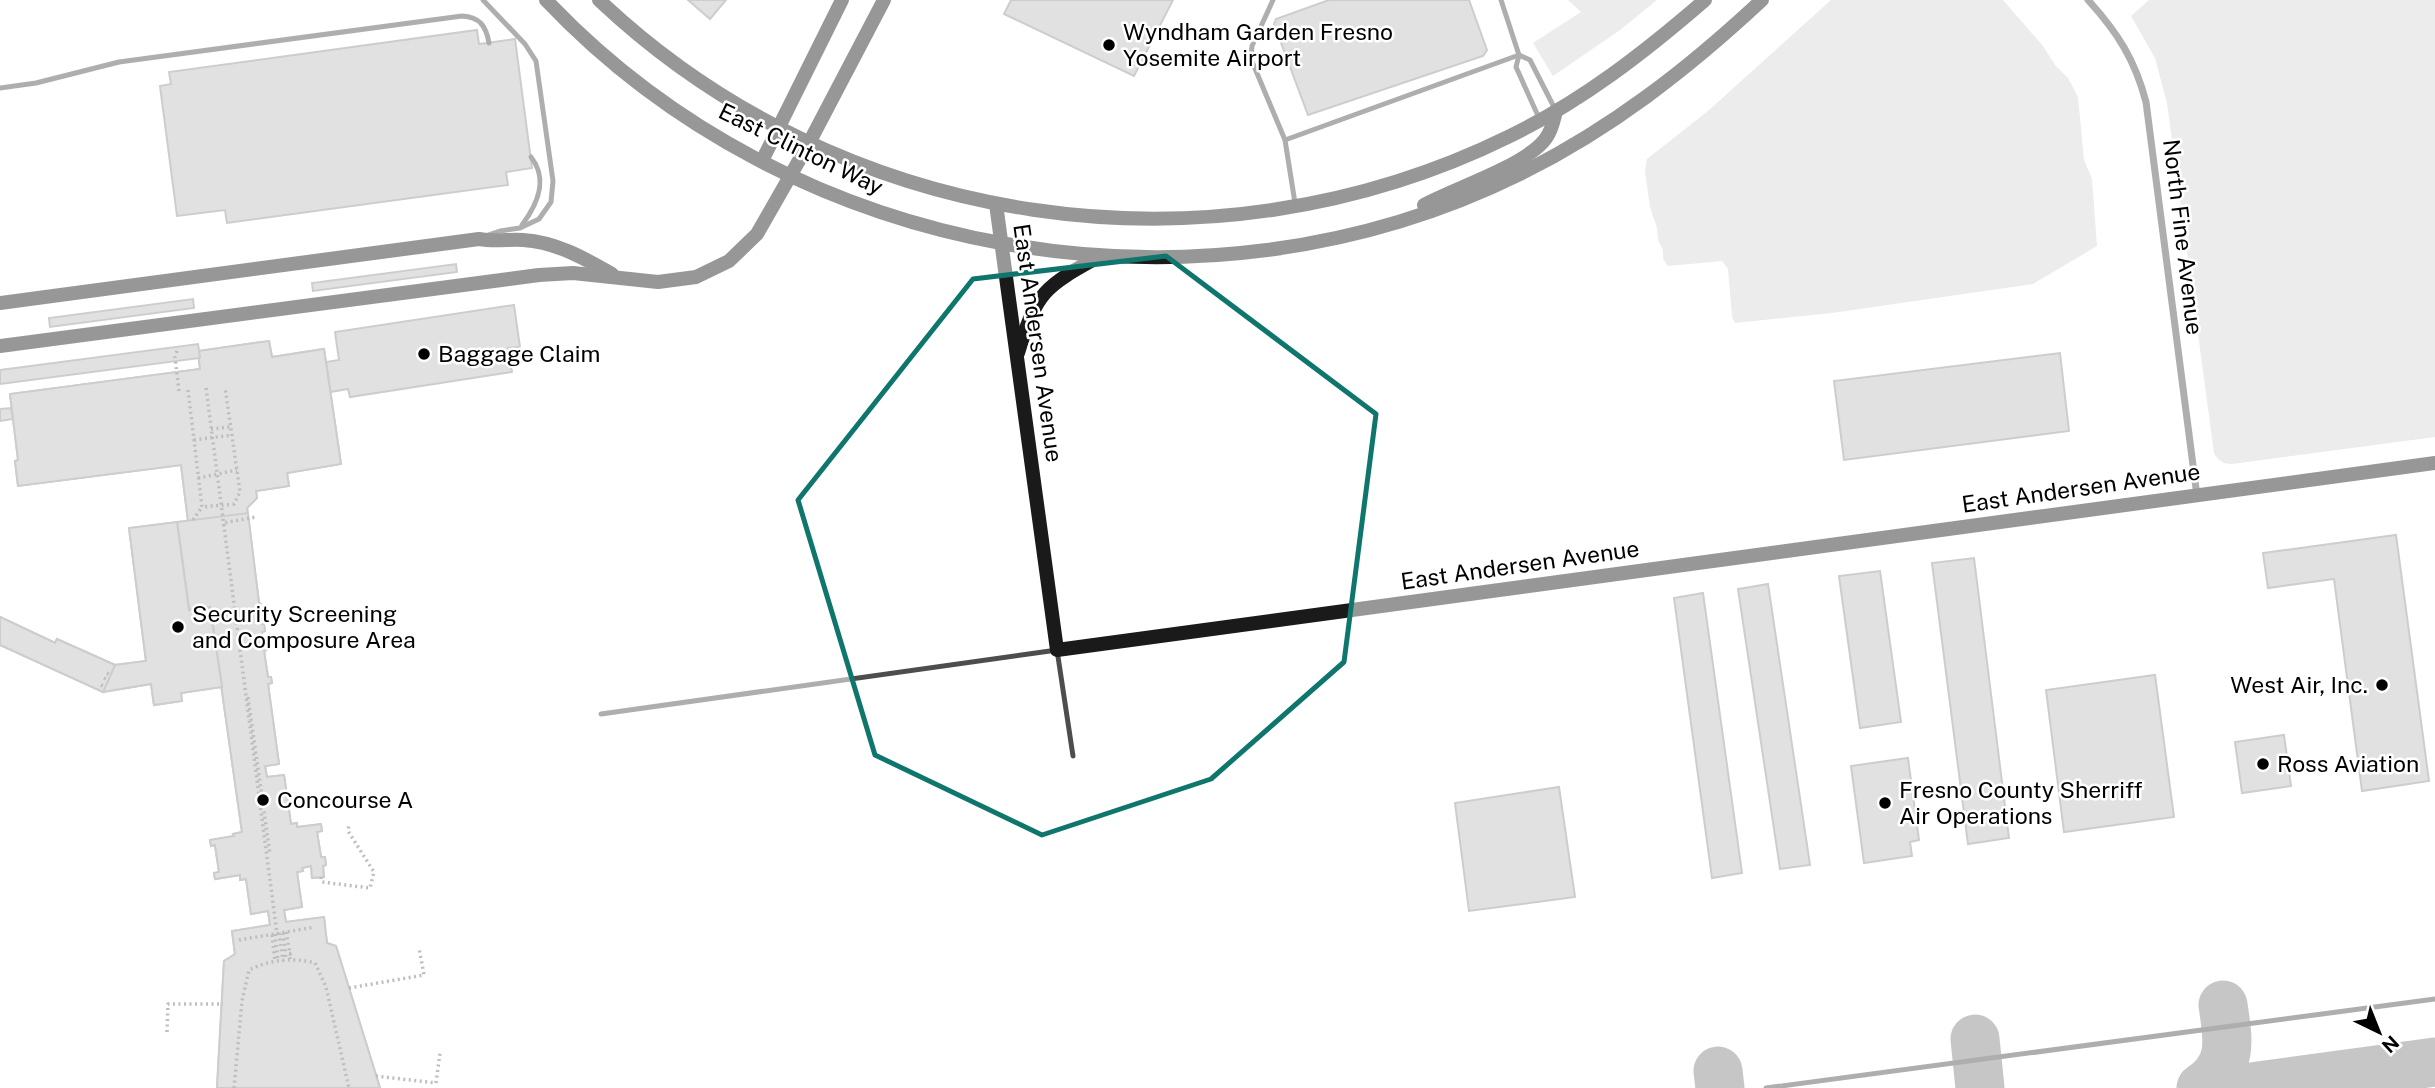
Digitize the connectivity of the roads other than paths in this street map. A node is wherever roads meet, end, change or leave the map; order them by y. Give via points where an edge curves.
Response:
1 (483, 0) edge
2 (546, 0) edge
3 (599, 0) edge
4 (842, 0) edge
5 (884, 0) edge
6 (1273, 0) edge
7 (1501, 0) edge
8 (1705, 0) edge
9 (1762, 0) edge
10 (2088, 0) edge
11 (489, 43) dead end
12 (1519, 55) junction
13 (0, 88) edge
14 (1556, 111) junction
15 (1540, 120) junction
16 (779, 128) junction
17 (1285, 140) junction
18 (809, 143) junction
19 (531, 157) dead end
20 (762, 161) junction
21 (792, 174) junction
22 (996, 204) junction
23 (1296, 206) junction
24 (1389, 224) junction
25 (520, 228) junction
26 (479, 239) junction
27 (1001, 243) junction
28 (1100, 256) junction
29 (619, 278) junction
30 (0, 303) edge
31 (0, 346) edge
32 (1017, 358) junction
33 (2435, 463) edge
34 (2197, 496) junction
35 (1056, 650) junction
36 (601, 714) dead end
37 (1073, 756) dead end
38 (2435, 999) edge
39 (1766, 1088) edge

1 - 25 lane via 533,54 538,69 553,191 544,214
2 - 20 main road, East Clinton Way via 653,93
3 - 16 main road, East Clinton Way via 696,78
4 - 16 main road
5 - 18 main road
6 - 17 lane via 1252,46 1251,60
7 - 12 lane
8 - 14 main road, East Clinton Way via 1643,53
9 - 24 main road, East Clinton Way via 1674,78 1601,129 1518,175
10 - 34 street, North Fine Avenue via 2126,47 2146,102
11 - 13 lane via 484,25 462,16 119,62
12 - 14 lane via 1530,60
12 - 15 lane via 1516,67
12 - 17 lane
14 - 15 main road, East Clinton Way
14 - 24 main road via 1553,127 1541,144 1525,155
15 - 23 main road, East Clinton Way via 1420,174
16 - 18 main road, East Clinton Way
16 - 20 main road
17 - 23 lane
18 - 21 main road
18 - 22 main road, East Clinton Way via 889,176
19 - 25 lane via 538,168 539,197
20 - 21 main road, East Clinton Way
21 - 27 main road, East Clinton Way via 879,212
21 - 29 main road via 757,234 729,261 696,277 658,282
22 - 23 main road, East Clinton Way via 1065,215 1135,219 1217,216
22 - 27 main road, East Andersen Avenue
24 - 28 main road, East Clinton Way via 1269,250 1193,257
25 - 26 lane
26 - 29 main road via 521,239 571,251
26 - 30 main road
27 - 28 main road, East Clinton Way
27 - 32 main road, East Andersen Avenue
28 - 32 main road via 1060,278 1038,300
29 - 31 main road via 539,275
32 - 35 main road, East Andersen Avenue
33 - 34 main road, East Andersen Avenue
34 - 35 main road, East Andersen Avenue
35 - 36 lane
35 - 37 lane
38 - 39 lane

